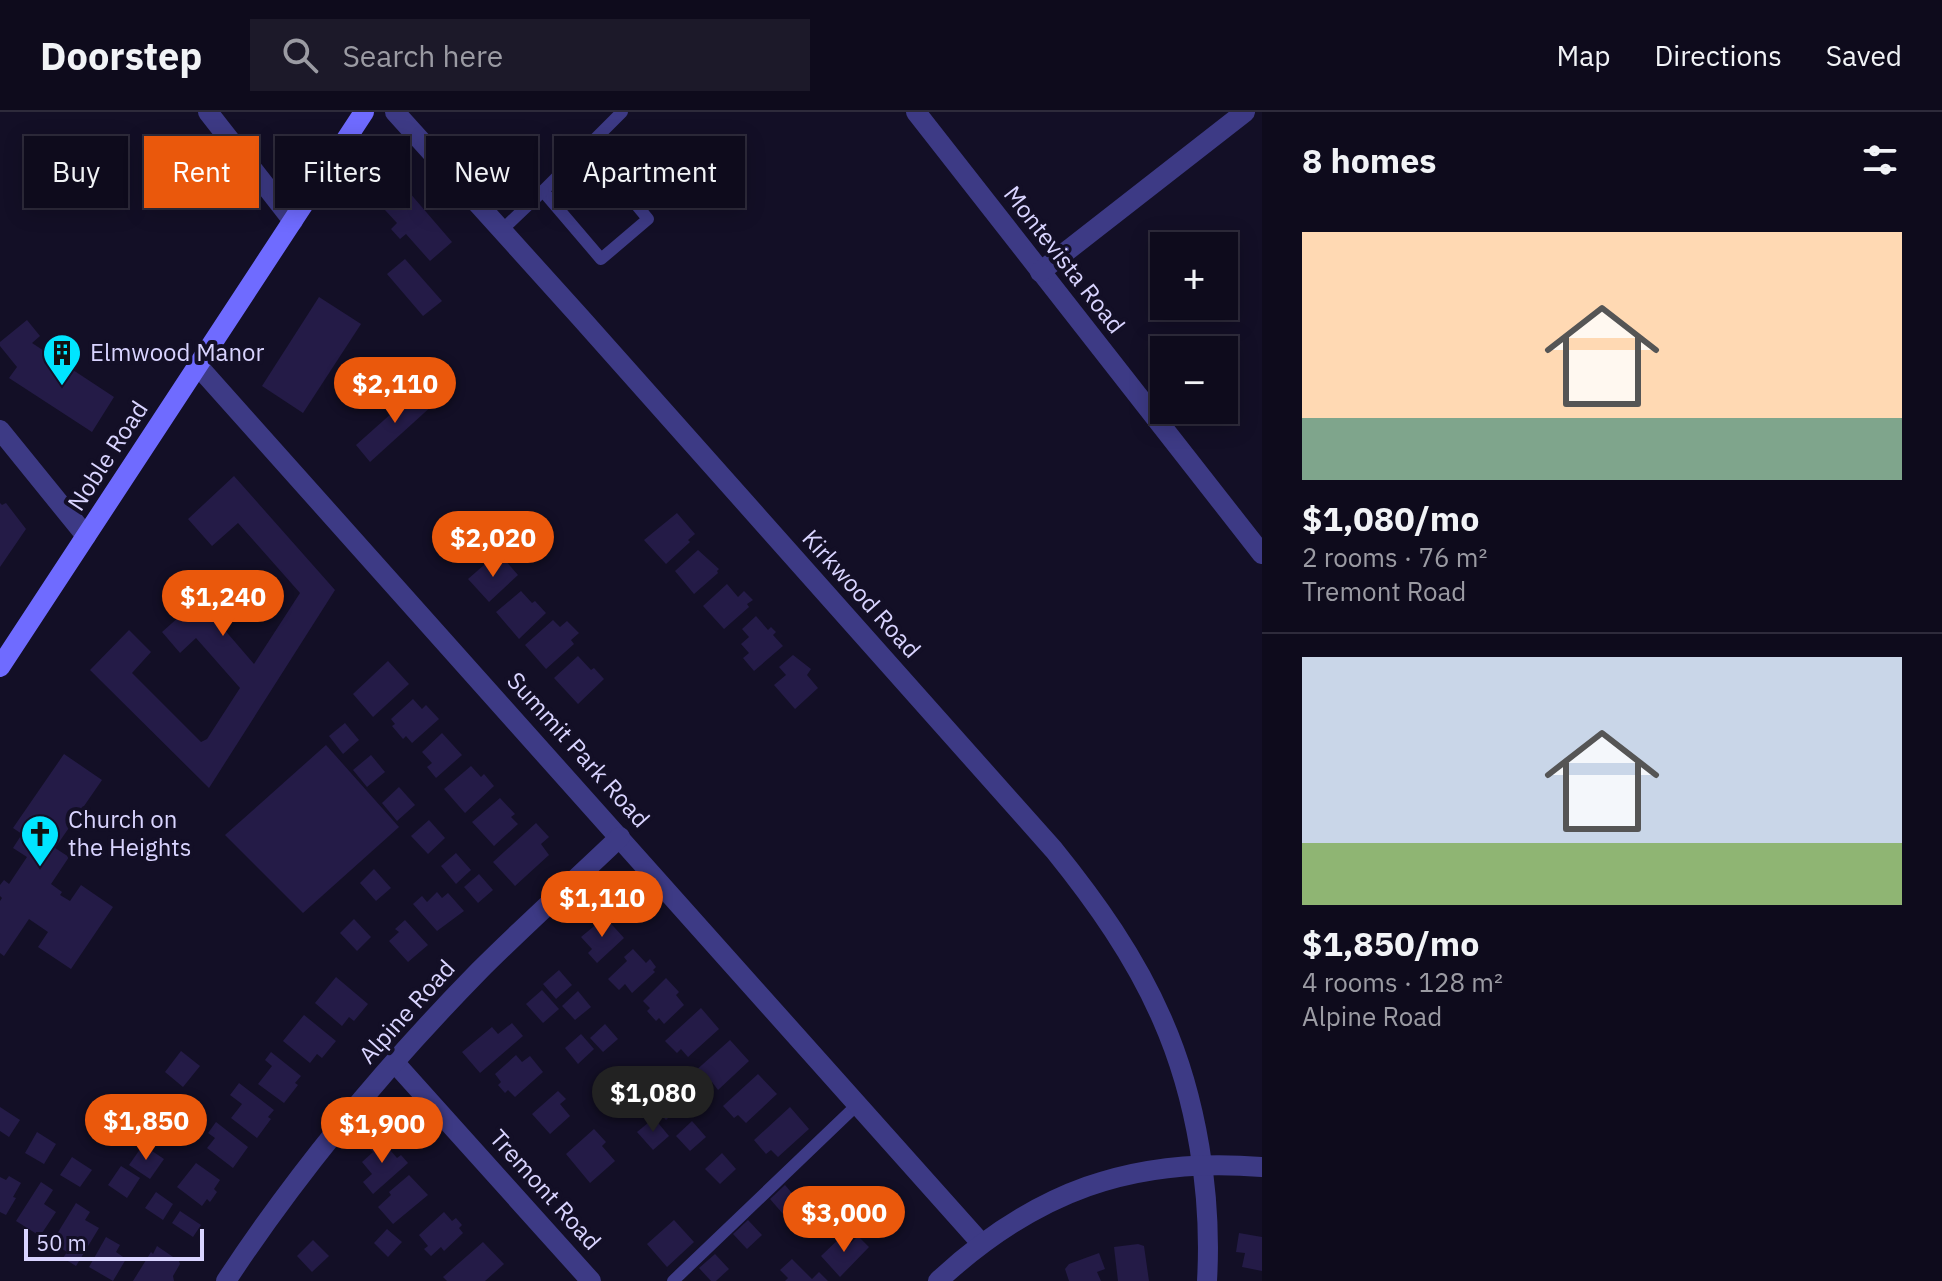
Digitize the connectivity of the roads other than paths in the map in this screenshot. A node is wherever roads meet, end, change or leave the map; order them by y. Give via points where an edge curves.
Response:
1 (208, 112) edge
2 (364, 112) edge
3 (395, 112) edge
4 (622, 112) edge
5 (916, 112) edge
6 (1245, 112) edge
7 (597, 136) edge
8 (554, 180) edge
9 (543, 191) junction
10 (554, 204) edge
11 (558, 208) edge
12 (639, 208) edge
13 (293, 221) junction
14 (502, 230) junction
15 (1040, 272) junction
16 (198, 366) junction
17 (0, 430) edge
18 (86, 536) junction
19 (1262, 554) edge
20 (0, 667) edge
21 (620, 837) junction
22 (395, 1063) junction
23 (858, 1104) junction
24 (1200, 1164) junction
25 (1262, 1167) edge
26 (981, 1243) junction
27 (226, 1281) edge
28 (591, 1281) edge
29 (673, 1281) edge
30 (938, 1281) edge
31 (1207, 1281) edge

1 - 13 street
2 - 13 main road, Noble Road
3 - 14 street, Kirkwood Road
4 - 7 lane
5 - 15 street, Montevista Road
6 - 15 street
8 - 9 lane
9 - 10 lane
9 - 14 lane
11 - 12 lane via 601,259 648,219
13 - 16 main road, Noble Road
14 - 24 street, Kirkwood Road via 1093,899 1162,1019 1187,1091
15 - 19 street, Montevista Road
16 - 18 main road, Noble Road
16 - 21 street, Summit Park Road
17 - 18 street
18 - 20 main road, Noble Road
21 - 22 street, Alpine Road via 482,968
21 - 23 street, Summit Park Road
22 - 27 street, Alpine Road via 333,1136
22 - 28 street, Tremont Road
23 - 26 street, Summit Park Road
23 - 29 lane
24 - 25 street
24 - 26 street via 1134,1172 1071,1192
24 - 31 street, Kirkwood Road
26 - 30 street

